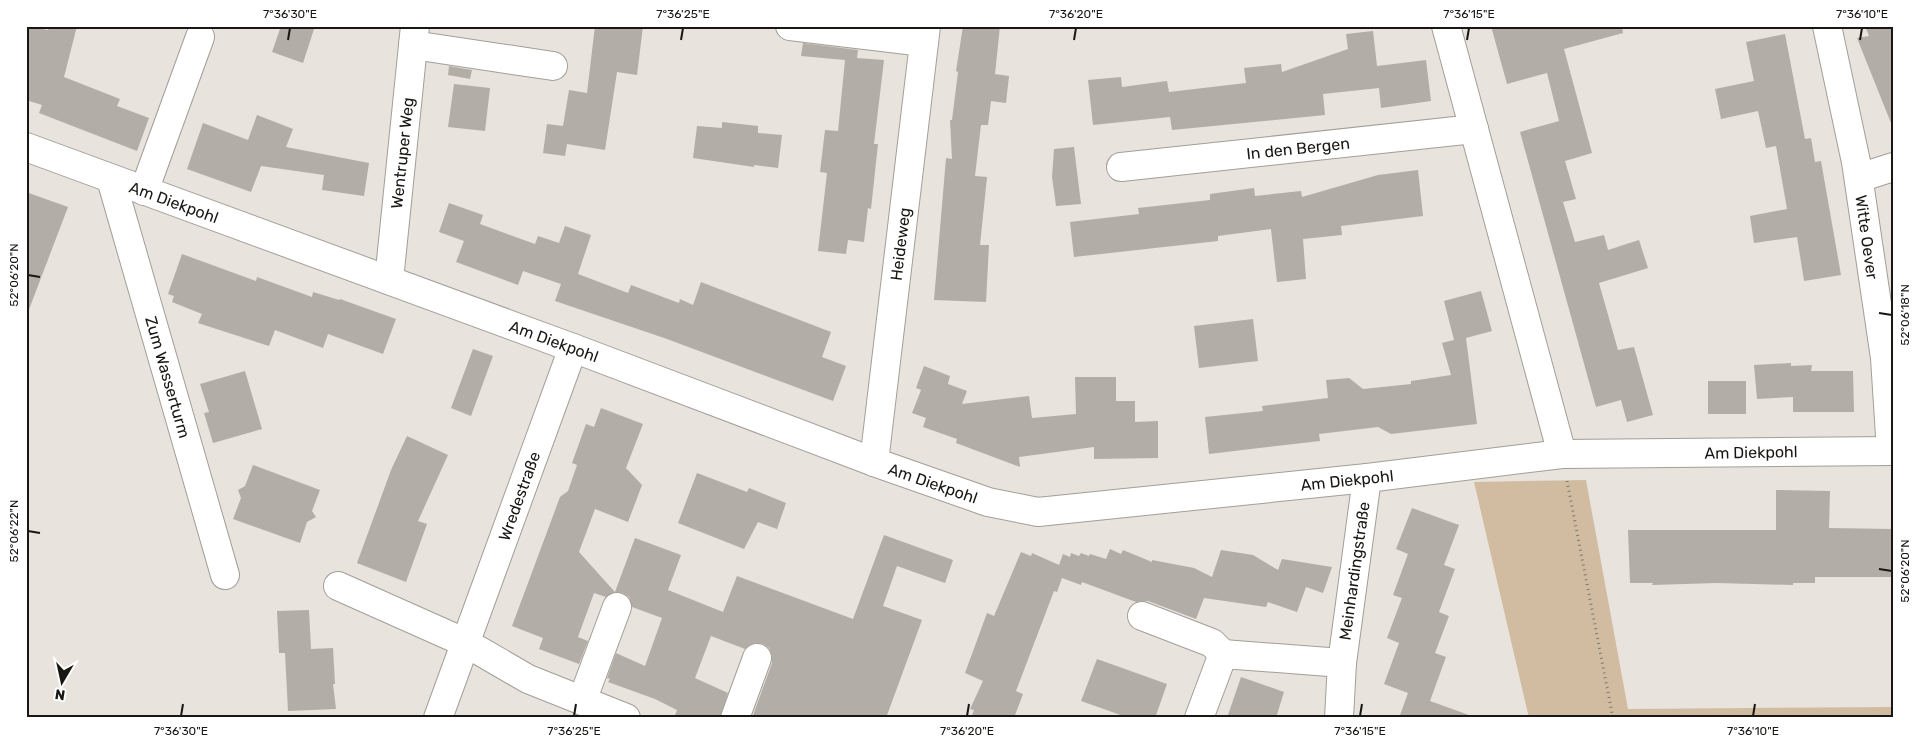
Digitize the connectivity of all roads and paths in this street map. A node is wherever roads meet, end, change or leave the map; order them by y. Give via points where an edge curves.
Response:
1 (790, 26) edge
2 (1446, 26) edge
3 (1827, 26) edge
4 (925, 34) edge
5 (414, 35) edge
6 (200, 37) dead end
7 (554, 66) dead end
8 (1474, 129) junction
9 (26, 147) edge
10 (1121, 167) dead end
11 (1893, 167) edge
12 (1859, 178) junction
13 (111, 179) junction
14 (144, 191) junction
15 (389, 280) junction
16 (1887, 340) edge
17 (573, 348) junction
18 (1892, 451) edge
19 (1562, 454) junction
20 (874, 462) junction
21 (1367, 478) junction
22 (225, 575) dead end
23 (338, 586) dead end
24 (617, 607) dead end
25 (1142, 616) dead end
26 (466, 643) junction
27 (1222, 654) junction
28 (757, 658) dead end
29 (1342, 663) junction
30 (582, 701) junction
31 (438, 718) edge
32 (626, 718) edge
33 (734, 718) edge
34 (1199, 718) edge
35 (1339, 718) edge
36 (1613, 718) edge

1 - 4 street
2 - 8 street
3 - 12 street, Witte Oever
4 - 20 street, Heideweg
5 - 7 street
5 - 15 street, Wentruper Weg
6 - 14 street
8 - 10 street, In den Bergen
8 - 19 street
9 - 13 street, Am Diekpohl
11 - 12 street
12 - 16 street, Witte Oever
13 - 14 street, Am Diekpohl
13 - 22 street, Zum Wasserturm
14 - 15 street, Am Diekpohl
15 - 17 street, Am Diekpohl
16 - 18 street, Witte Oever
17 - 20 street, Am Diekpohl
17 - 26 street, Wredestraße
18 - 19 street, Am Diekpohl
19 - 21 street, Am Diekpohl
19 - 36 path
20 - 21 street, Am Diekpohl via 988,502 1038,512
21 - 29 street, Meinhardingstraße
23 - 26 street
24 - 30 street
25 - 27 street via 1212,643
26 - 30 street via 528,679
26 - 31 street, Wredestraße
27 - 29 street, Meinhardingstraße
27 - 34 street
28 - 33 street
29 - 35 street, Meinhardingstraße
30 - 32 street

